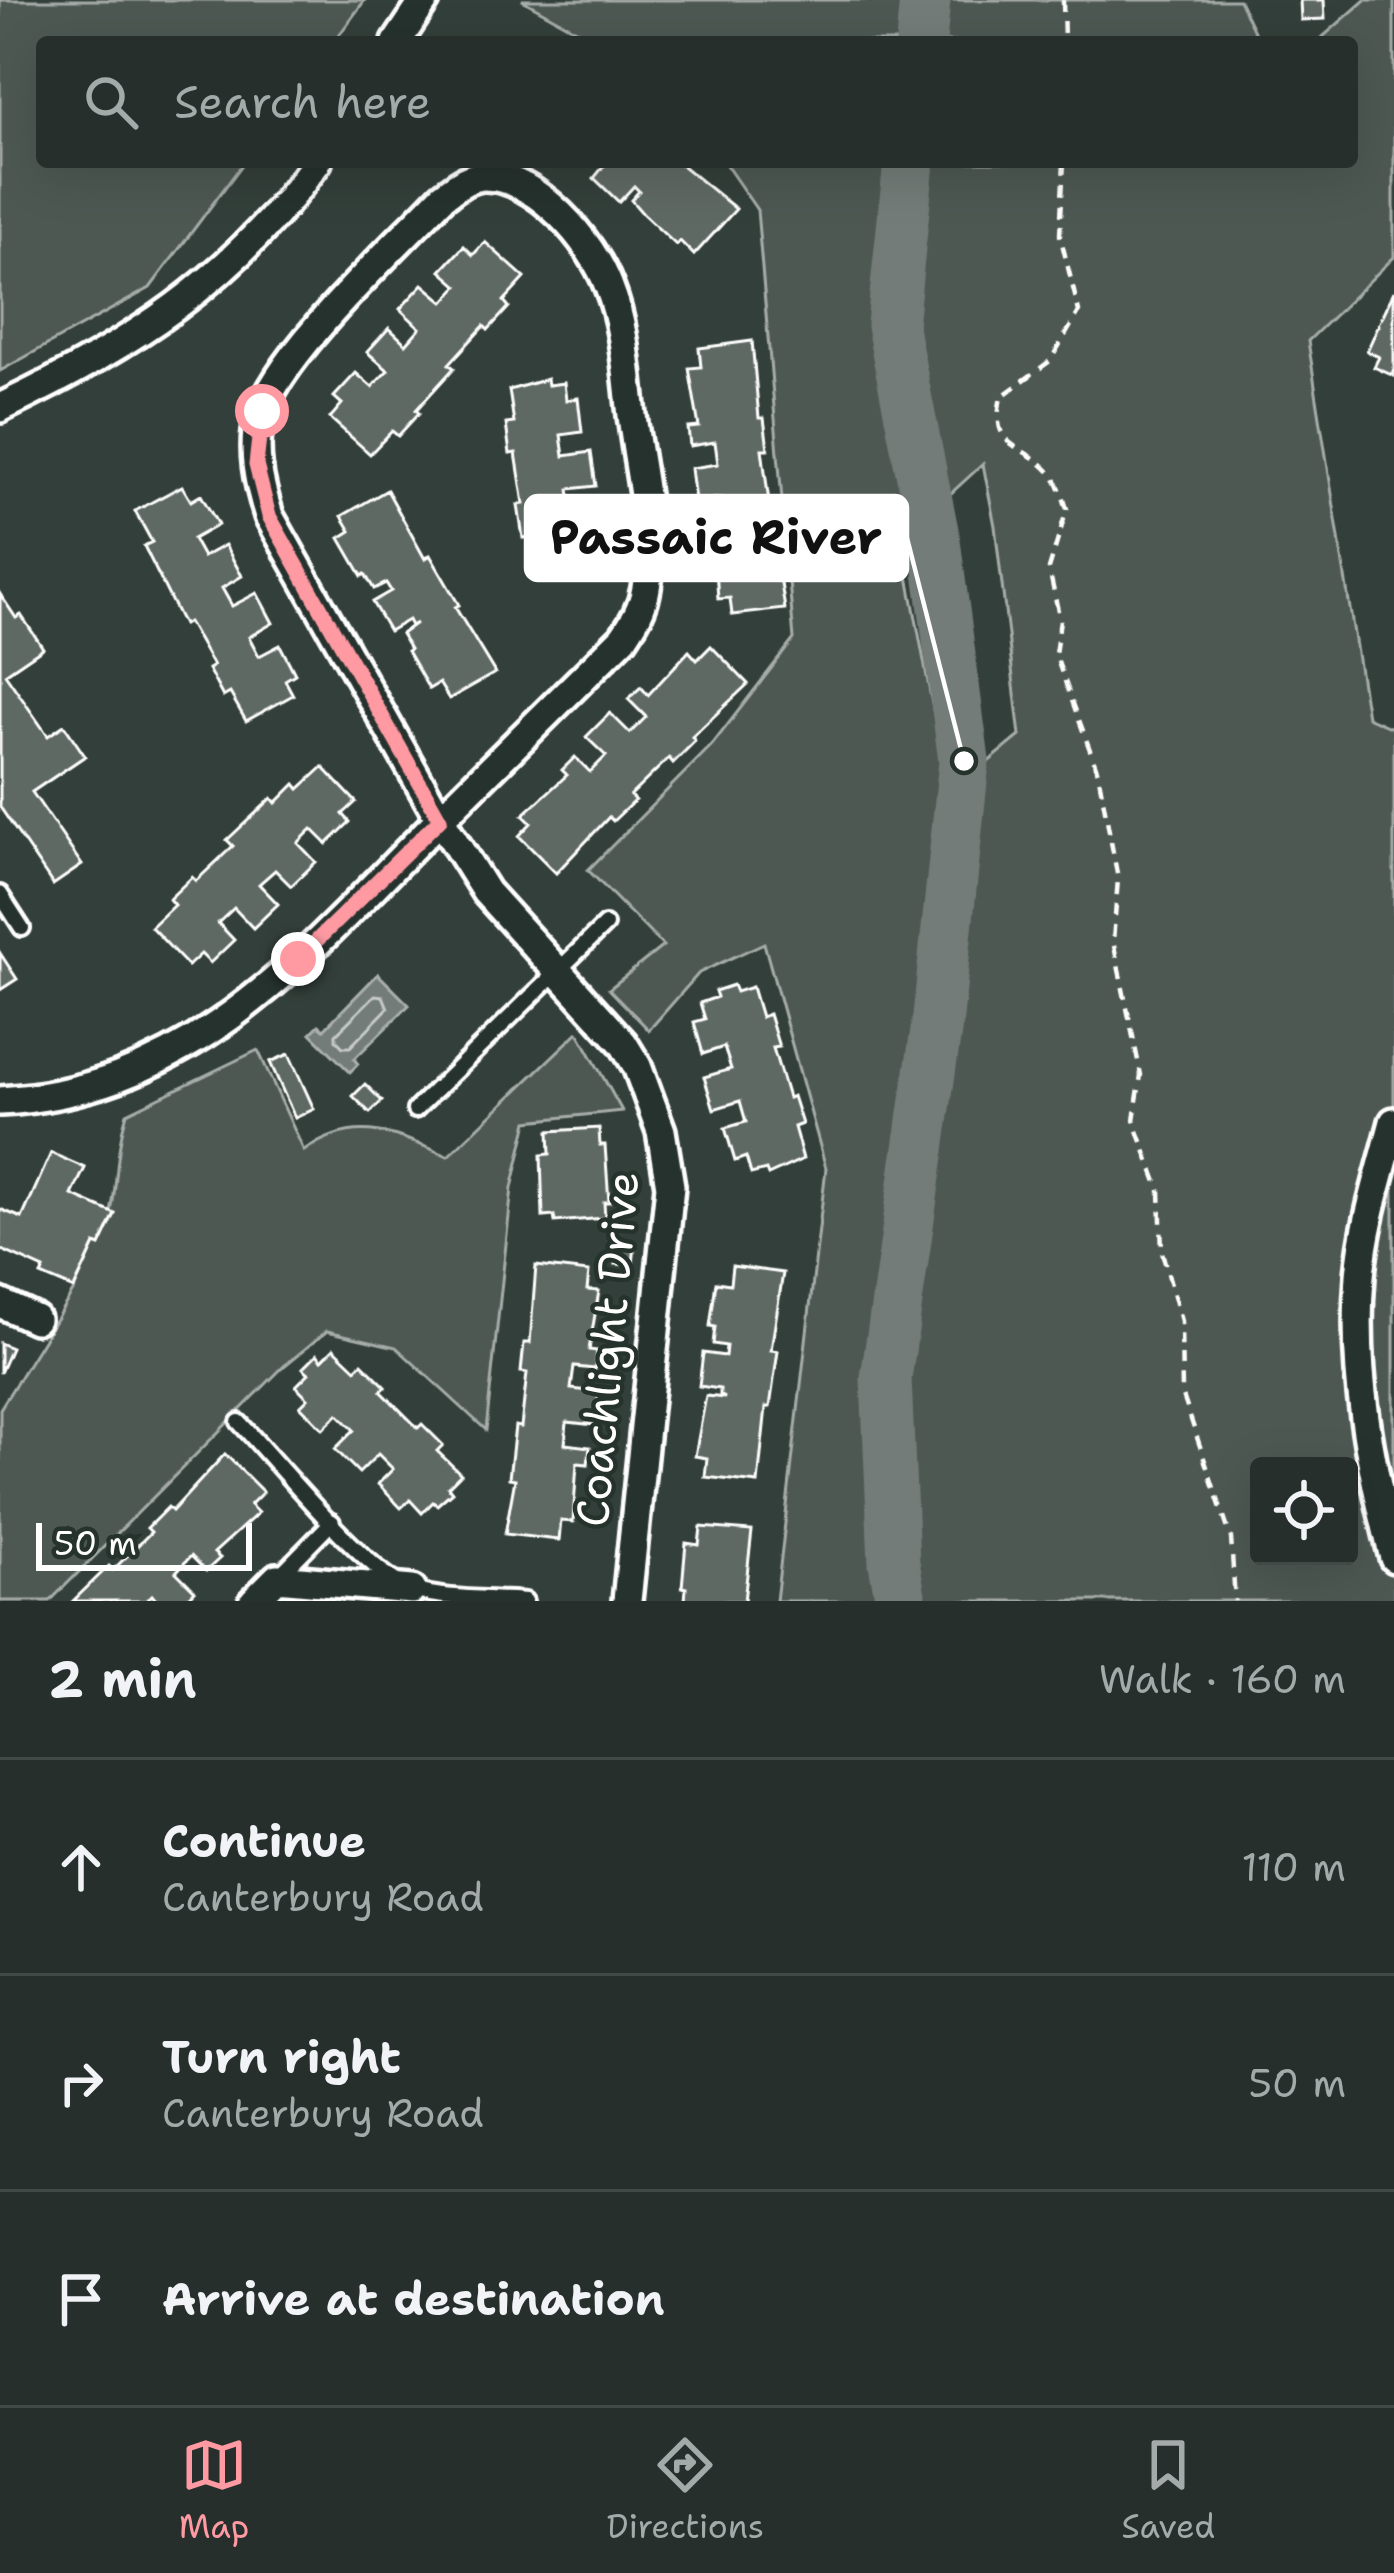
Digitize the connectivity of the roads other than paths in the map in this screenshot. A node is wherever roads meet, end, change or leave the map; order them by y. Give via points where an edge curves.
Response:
1 (425, 0) edge
2 (402, 36) edge
3 (311, 168) edge
4 (0, 408) edge
5 (440, 819) junction
6 (0, 894) edge
7 (605, 925) dead end
8 (22, 928) dead end
9 (559, 970) junction
10 (0, 1101) edge
11 (416, 1109) dead end
12 (1394, 1122) edge
13 (0, 1303) edge
14 (35, 1319) dead end
15 (238, 1422) dead end
16 (332, 1522) junction
17 (1394, 1558) edge
18 (278, 1578) junction
19 (412, 1590) junction
20 (254, 1601) edge
21 (525, 1601) edge
22 (627, 1601) edge

1 - 2 street
3 - 4 street via 193,297 120,347
5 - 5 street, Coachlight Drive via 623,638 647,584 648,538 609,285 577,234 506,178 465,180 443,196 286,365 258,424 256,465 269,516
5 - 9 street, Coachlight Drive via 486,892
5 - 10 street via 242,1011 202,1038 91,1088
6 - 8 lane
7 - 9 lane
9 - 11 lane
9 - 22 street, Coachlight Drive via 637,1066 667,1154 670,1207
12 - 17 street via 1360,1271 1357,1350 1368,1455
13 - 14 street
15 - 16 lane
16 - 18 lane
16 - 19 lane via 388,1579
18 - 19 street
18 - 20 street
19 - 21 lane

